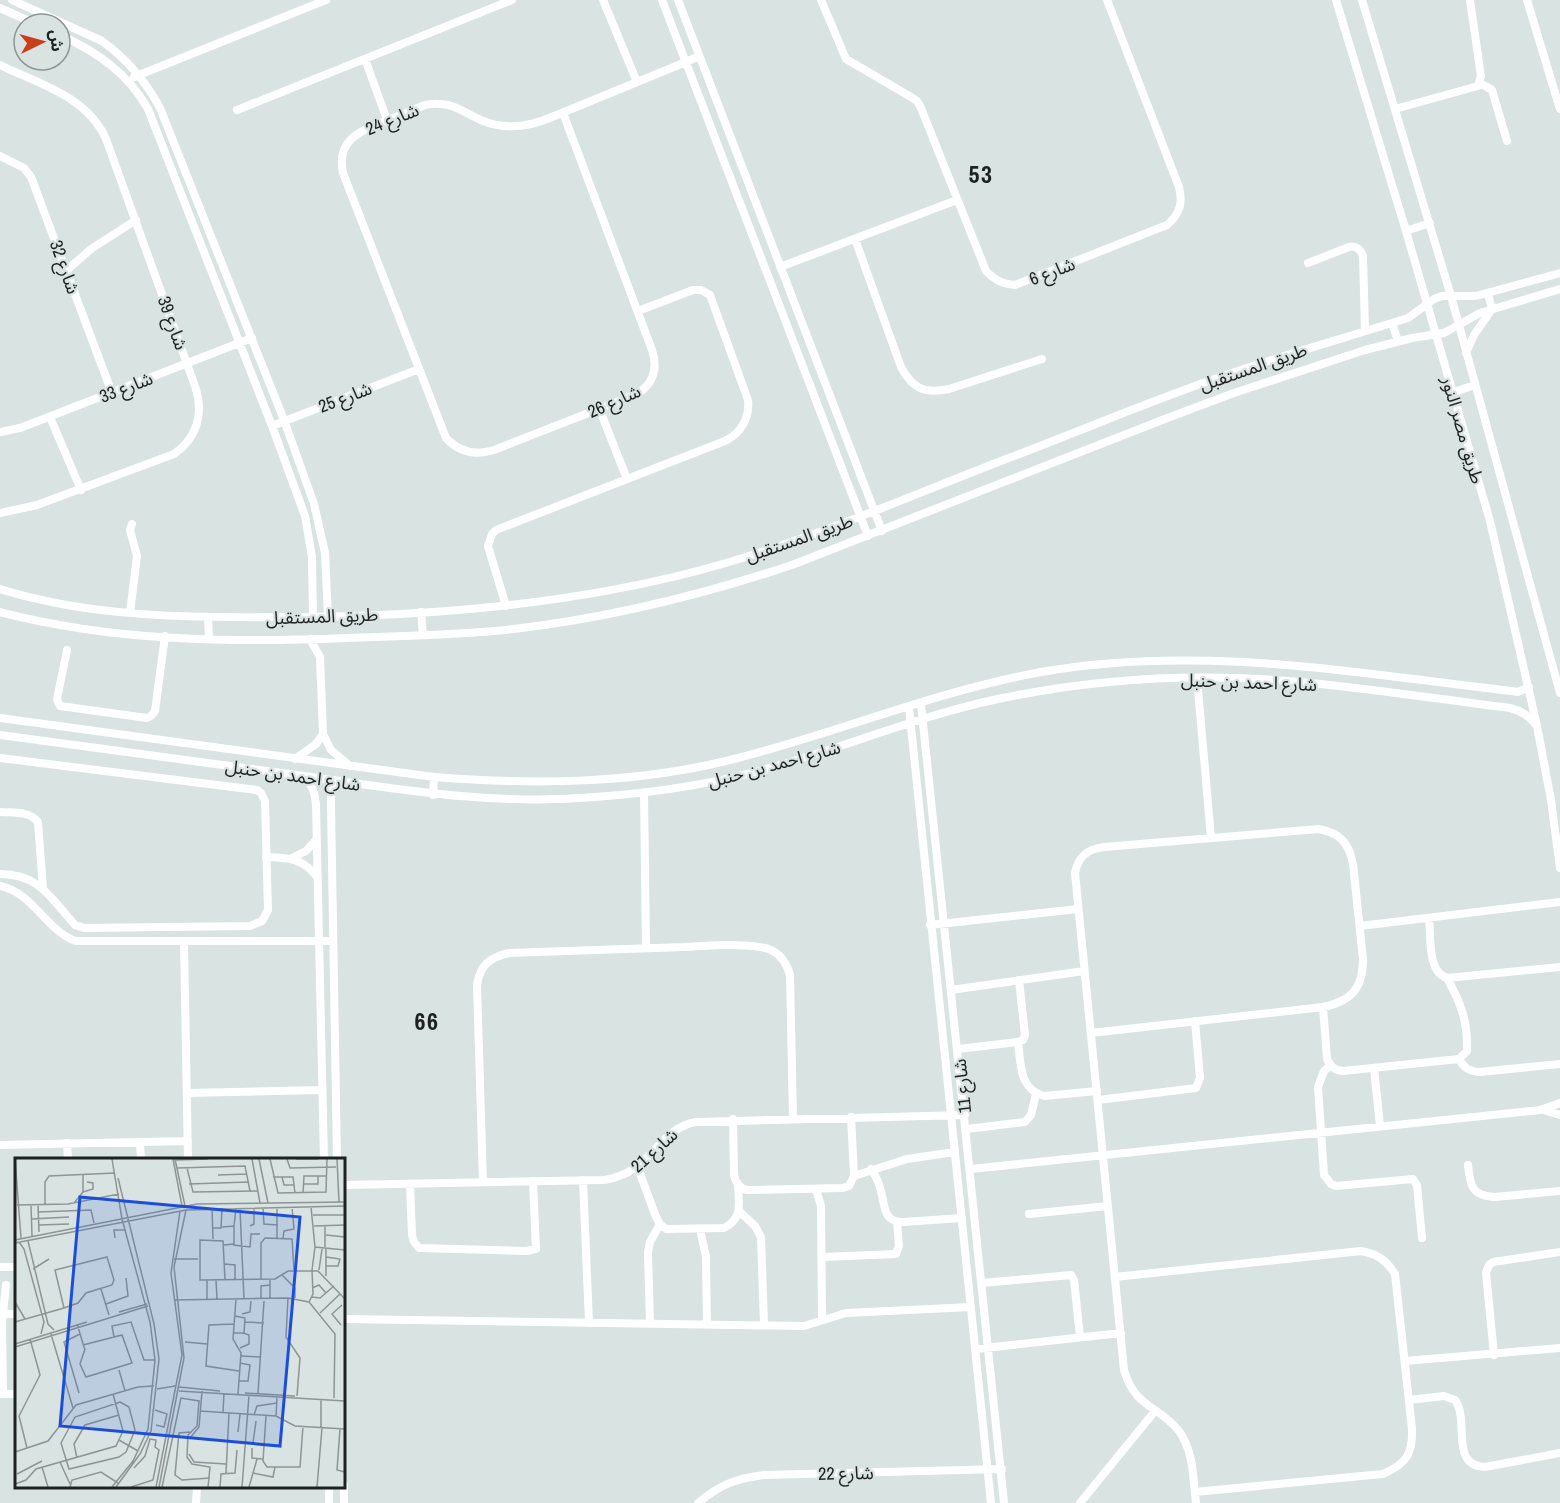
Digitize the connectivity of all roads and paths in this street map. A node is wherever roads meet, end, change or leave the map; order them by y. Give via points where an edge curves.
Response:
1 (12, 0) edge
2 (326, 0) edge
3 (512, 0) edge
4 (603, 0) edge
5 (662, 0) edge
6 (678, 0) edge
7 (821, 0) edge
8 (1107, 0) edge
9 (1336, 0) edge
10 (1362, 0) edge
11 (1470, 0) edge
12 (1528, 0) edge
13 (72, 41) edge
14 (699, 56) junction
15 (365, 59) junction
16 (686, 62) junction
17 (0, 65) edge
18 (139, 74) junction
19 (128, 81) junction
20 (637, 82) junction
21 (1480, 83) junction
22 (1395, 109) junction
23 (1560, 109) edge
24 (237, 110) dead end
25 (562, 113) junction
26 (387, 120) junction
27 (1507, 141) dead end
28 (0, 156) edge
29 (957, 200) junction
30 (136, 220) junction
31 (1430, 223) junction
32 (1406, 231) junction
33 (855, 239) junction
34 (771, 243) junction
35 (759, 249) junction
36 (1308, 263) dead end
37 (780, 267) junction
38 (67, 270) junction
39 (1560, 273) edge
40 (1560, 289) edge
41 (1488, 294) junction
42 (1450, 296) junction
43 (1427, 304) junction
44 (1492, 309) junction
45 (638, 311) junction
46 (1392, 323) junction
47 (1458, 325) junction
48 (1365, 331) junction
49 (1436, 334) junction
50 (252, 338) junction
51 (1398, 341) junction
52 (240, 343) junction
53 (1466, 353) junction
54 (1042, 360) dead end
55 (187, 363) junction
56 (419, 369) junction
57 (1474, 385) junction
58 (112, 393) junction
59 (1452, 393) junction
60 (599, 408) junction
61 (50, 417) junction
62 (284, 420) junction
63 (272, 426) junction
64 (0, 432) edge
65 (627, 478) junction
66 (81, 490) junction
67 (875, 511) junction
68 (0, 513) edge
69 (861, 517) junction
70 (132, 524) dead end
71 (882, 531) junction
72 (868, 536) junction
73 (0, 589) edge
74 (506, 606) junction
75 (0, 612) edge
76 (421, 612) junction
77 (130, 613) junction
78 (328, 616) junction
79 (208, 617) junction
80 (313, 617) junction
81 (423, 635) junction
82 (165, 636) junction
83 (209, 639) junction
84 (310, 639) junction
85 (329, 639) junction
86 (68, 650) dead end
87 (320, 657) junction
88 (1197, 678) junction
89 (1529, 687) junction
90 (1560, 693) edge
91 (921, 704) junction
92 (909, 707) junction
93 (0, 718) edge
94 (922, 720) junction
95 (911, 723) junction
96 (1537, 726) junction
97 (323, 734) junction
98 (0, 735) edge
99 (162, 741) junction
100 (926, 751) junction
101 (914, 752) junction
102 (160, 756) junction
103 (0, 758) edge
104 (295, 759) junction
105 (351, 766) junction
106 (300, 775) junction
107 (434, 777) junction
108 (341, 782) junction
109 (644, 793) junction
110 (433, 795) junction
111 (316, 805) junction
112 (331, 805) junction
113 (0, 812) edge
114 (1211, 838) junction
115 (316, 839) junction
116 (266, 857) junction
117 (292, 858) junction
118 (1560, 868) edge
119 (0, 874) edge
120 (317, 877) junction
121 (0, 886) edge
122 (43, 889) junction
123 (1560, 902) edge
124 (1078, 909) junction
125 (1429, 918) junction
126 (943, 924) junction
127 (930, 925) junction
128 (1360, 926) junction
129 (318, 941) junction
130 (333, 941) junction
131 (184, 942) junction
132 (646, 948) junction
133 (1560, 967) edge
134 (1084, 971) junction
135 (1447, 978) junction
136 (1019, 980) junction
137 (951, 990) junction
138 (1323, 1007) junction
139 (1195, 1021) junction
140 (1091, 1033) junction
141 (1018, 1042) junction
142 (957, 1049) junction
143 (1459, 1059) junction
144 (1560, 1064) edge
145 (1330, 1066) junction
146 (1374, 1068) junction
147 (322, 1090) junction
148 (187, 1093) junction
149 (1036, 1094) junction
150 (1097, 1096) junction
151 (1560, 1103) edge
152 (1540, 1110) junction
153 (951, 1115) junction
154 (965, 1115) junction
155 (1560, 1115) edge
156 (851, 1117) junction
157 (793, 1118) junction
158 (733, 1119) junction
159 (1380, 1126) junction
160 (967, 1130) junction
161 (1321, 1132) junction
162 (188, 1141) junction
163 (140, 1142) junction
164 (67, 1143) junction
165 (0, 1145) edge
166 (955, 1152) junction
167 (1103, 1155) junction
168 (68, 1158) edge
169 (141, 1158) edge
170 (188, 1158) edge
171 (324, 1158) edge
172 (337, 1158) edge
173 (1468, 1165) dead end
174 (638, 1168) junction
175 (871, 1169) junction
176 (971, 1169) junction
177 (854, 1176) junction
178 (583, 1180) junction
179 (533, 1181) junction
180 (483, 1182) junction
181 (410, 1184) junction
182 (345, 1185) edge
183 (738, 1185) junction
184 (816, 1189) junction
185 (1560, 1191) edge
186 (1108, 1206) junction
187 (739, 1211) junction
188 (1029, 1214) dead end
189 (962, 1218) junction
190 (897, 1222) junction
191 (660, 1224) junction
192 (700, 1228) junction
193 (1422, 1238) dead end
194 (1560, 1252) edge
195 (822, 1257) junction
196 (1115, 1277) junction
197 (982, 1283) junction
198 (6, 1285) dead end
199 (971, 1307) junction
200 (4, 1314) junction
201 (15, 1314) edge
202 (345, 1319) edge
203 (822, 1320) junction
204 (589, 1323) junction
205 (650, 1324) junction
206 (707, 1324) junction
207 (764, 1325) junction
208 (1121, 1333) junction
209 (1080, 1337) junction
210 (989, 1347) junction
211 (1560, 1348) edge
212 (976, 1349) junction
213 (1494, 1354) junction
214 (1405, 1362) junction
215 (1, 1394) edge
216 (1409, 1400) junction
217 (1155, 1411) junction
218 (1560, 1453) edge
219 (988, 1469) junction
220 (1002, 1469) junction
221 (197, 1488) edge
222 (1195, 1492) junction
223 (196, 1503) edge
224 (698, 1503) edge
225 (991, 1503) edge
226 (1004, 1503) edge
227 (1080, 1503) edge
228 (1196, 1503) edge

1 - 18 street via 102,42
2 - 18 street
3 - 15 street
4 - 20 street
5 - 16 street
6 - 14 street
7 - 29 street, شارع 6 via 846,59 917,101
8 - 29 street, شارع 6 via 1179,187 1182,197 1175,218 1167,225 1015,285 1004,284 986,271
9 - 32 street, طريق مصر النور
10 - 22 street, طريق مصر النور
11 - 21 street
12 - 23 street
13 - 19 street via 100,56
14 - 16 street, شارع 24
14 - 34 street
15 - 24 street
15 - 26 street
16 - 20 street, شارع 24
16 - 35 street
17 - 30 street, شارع 39 via 70,98 94,117
18 - 19 street
18 - 50 street via 165,119
19 - 52 street via 148,109
20 - 25 street, شارع 24
21 - 22 street via 1474,89
21 - 27 street via 1492,90
22 - 31 street, طريق مصر النور
25 - 26 street, شارع 24 via 539,123 511,127 436,103
25 - 45 street, شارع 26
26 - 56 street, شارع 24 via 354,136 344,152 342,168
28 - 38 street, شارع 32 via 24,168 31,177
29 - 33 street
30 - 38 street
30 - 55 street, شارع 39
31 - 32 street
31 - 42 street, طريق مصر النور
32 - 43 street, طريق مصر النور
33 - 37 street
33 - 54 street via 901,367 908,380 920,388 934,392 949,389
34 - 35 street
34 - 37 street
35 - 69 street
36 - 48 street via 1349,247 1360,249
37 - 67 street
38 - 58 street, شارع 32
39 - 41 street, طريق المستقبل
40 - 44 street, طريق المستقبل
41 - 42 street, طريق المستقبل
41 - 44 street
42 - 43 street, طريق المستقبل
42 - 47 street, طريق مصر النور
43 - 46 street, طريق المستقبل via 1408,318
43 - 49 street, طريق مصر النور
44 - 47 street, طريق المستقبل
44 - 53 street
45 - 60 street, شارع 26 via 656,363 653,378 637,394
45 - 65 street via 693,290 707,293 749,408 743,425 730,438
46 - 48 street, طريق المستقبل
46 - 51 street
47 - 49 street, طريق المستقبل
47 - 53 street, طريق مصر النور
48 - 67 street, طريق المستقبل via 1225,375
49 - 51 street, طريق المستقبل
49 - 59 street, طريق مصر النور
50 - 52 street, شارع 33
50 - 62 street
51 - 71 street, طريق المستقبل via 1170,417
52 - 55 street, شارع 33
52 - 63 street
53 - 57 street, طريق مصر النور
55 - 58 street, شارع 33
55 - 66 street, شارع 39 via 200,409 189,441 168,457
56 - 60 street, شارع 26 via 446,438 469,452 494,450
56 - 62 street, شارع 25
57 - 59 street
57 - 90 street, طريق مصر النور
58 - 61 street, شارع 33
59 - 89 street, طريق مصر النور via 1490,521
60 - 65 street
61 - 64 street, شارع 33
61 - 66 street
62 - 63 street, شارع 25
62 - 78 street via 319,520
63 - 80 street via 308,531
65 - 74 street via 492,534 488,546
66 - 68 street, شارع 39 via 29,508
67 - 69 street, طريق المستقبل
67 - 71 street
69 - 72 street
69 - 74 street, طريق المستقبل via 795,542 689,573
70 - 77 street via 137,556
71 - 72 street, طريق المستقبل
72 - 81 street, طريق المستقبل via 747,580 626,609 512,629
73 - 77 street, طريق المستقبل
74 - 76 street, طريق المستقبل
75 - 82 street, طريق المستقبل via 51,624
76 - 78 street, طريق المستقبل
76 - 81 street
77 - 79 street, طريق المستقبل
78 - 80 street, طريق المستقبل
79 - 80 street, طريق المستقبل
79 - 83 street
81 - 85 street, طريق المستقبل
82 - 83 street, طريق المستقبل
82 - 86 street via 155,711 147,718 60,706 57,699
83 - 84 street, طريق المستقبل
84 - 85 street, طريق المستقبل
84 - 87 street
85 - 87 street
87 - 97 street
88 - 94 street, شارع احمد بن حنبل via 1060,689 996,699
88 - 96 street, شارع احمد بن حنبل via 1299,682 1510,708 1521,711
88 - 114 street
89 - 91 street, شارع احمد بن حنبل via 1518,692 1288,665 1164,659 1041,672
89 - 96 street, طريق مصر النور
91 - 92 street, شارع احمد بن حنبل
91 - 94 street, شارع 11
92 - 95 street, شارع 11
92 - 107 street, شارع احمد بن حنبل via 777,748 672,771 553,782
93 - 99 street, شارع احمد بن حنبل
94 - 95 street, شارع احمد بن حنبل
94 - 100 street, شارع 11
95 - 101 street, شارع 11
95 - 109 street, شارع احمد بن حنبل via 762,770
96 - 118 street, طريق مصر النور
97 - 104 street
97 - 105 street via 331,750
98 - 102 street, شارع احمد بن حنبل
99 - 102 street
99 - 104 street, شارع احمد بن حنبل
100 - 101 street
100 - 126 street, شارع 11
101 - 127 street, شارع 11
102 - 106 street, شارع احمد بن حنبل
103 - 116 street via 257,790 264,797
104 - 105 street, شارع احمد بن حنبل
105 - 107 street, شارع احمد بن حنبل
106 - 108 street, شارع احمد بن حنبل
106 - 111 street via 314,790
107 - 110 street
108 - 110 street, شارع احمد بن حنبل
108 - 112 street via 333,787
109 - 110 street, شارع احمد بن حنبل via 538,800
109 - 132 street
111 - 112 street
111 - 115 street
112 - 130 street
113 - 122 street via 32,815 38,822
114 - 124 street via 1095,848 1087,852 1075,873
114 - 128 street via 1332,831 1351,850
115 - 117 street via 306,851
115 - 120 street
116 - 117 street
116 - 122 street via 268,909 262,921 250,926 84,928 75,925
117 - 120 street via 304,863
119 - 122 street via 26,877
120 - 129 street
121 - 131 street via 21,894 65,936 76,941
123 - 125 street
124 - 126 street
124 - 134 street
125 - 128 street
125 - 135 street via 1433,966
126 - 127 street
126 - 137 street, شارع 11
127 - 153 street, شارع 11
128 - 138 street via 1364,959 1359,986 1343,1000
129 - 130 street
129 - 131 street
129 - 147 street
130 - 172 street
131 - 148 street
132 - 157 street via 762,948 781,957 790,975 792,994
132 - 180 street via 509,953 485,963 477,985
133 - 135 street
134 - 136 street
134 - 140 street
135 - 143 street via 1465,1017 1467,1051
136 - 137 street
136 - 141 street via 1025,1038
137 - 142 street, شارع 11
138 - 139 street
138 - 145 street
139 - 140 street
139 - 150 street via 1200,1078 1196,1088
140 - 150 street
141 - 142 street
141 - 149 street via 1024,1083
142 - 154 street, شارع 11
143 - 144 street via 1470,1072
143 - 146 street
145 - 146 street via 1343,1071
145 - 161 street via 1319,1078
146 - 159 street
147 - 148 street
147 - 171 street
148 - 162 street
149 - 150 street
149 - 160 street via 1031,1115 1024,1122
150 - 167 street
151 - 152 street
152 - 155 street
152 - 159 street
153 - 154 street, شارع 21
153 - 156 street, شارع 21
153 - 166 street, شارع 11
154 - 160 street, شارع 11
156 - 157 street, شارع 21
156 - 177 street
157 - 158 street, شارع 21
158 - 174 street, شارع 21 via 677,1128
158 - 183 street via 734,1175
159 - 161 street
160 - 176 street, شارع 11
161 - 167 street
161 - 193 street via 1324,1175 1331,1184 1410,1179 1416,1182
162 - 163 street
162 - 170 street
163 - 164 street
163 - 169 street
164 - 165 street
164 - 168 street
166 - 175 street
166 - 189 street, شارع 11
167 - 176 street
167 - 186 street
173 - 185 street via 1470,1183 1485,1197
174 - 178 street, شارع 21 via 616,1178
174 - 191 street
175 - 177 street
175 - 190 street via 880,1187 884,1211
176 - 197 street, شارع 11
177 - 184 street via 849,1186
178 - 179 street, شارع 21
178 - 204 street
179 - 180 street, شارع 21
179 - 181 street via 536,1249 526,1251 419,1248 412,1234
180 - 181 street, شارع 21
181 - 182 street, شارع 21
183 - 184 street via 747,1190
183 - 187 street
184 - 195 street via 821,1206
186 - 188 street
186 - 196 street
187 - 192 street via 737,1219 724,1228
187 - 207 street via 761,1237
189 - 190 street
189 - 199 street, شارع 11
190 - 195 street via 896,1254
191 - 192 street via 666,1228
191 - 205 street via 648,1252
192 - 206 street via 706,1257
194 - 213 street via 1489,1265 1486,1274
195 - 203 street
196 - 208 street
196 - 214 street via 1361,1251 1375,1254 1395,1274
197 - 209 street via 1071,1275
197 - 210 street, شارع 11
198 - 200 street
199 - 203 street via 858,1312
199 - 212 street, شارع 11
200 - 201 street
200 - 215 street
202 - 204 street
203 - 207 street via 804,1326
204 - 205 street
205 - 206 street
206 - 207 street
208 - 209 street
208 - 217 street via 1128,1382 1134,1393
209 - 210 street
210 - 212 street
210 - 220 street, شارع 11
211 - 213 street
212 - 219 street, شارع 11
213 - 214 street
214 - 216 street
216 - 218 street via 1443,1396 1455,1400 1460,1411 1464,1454 1476,1467
216 - 222 street via 1412,1444 1407,1458 1397,1468 1383,1474
217 - 222 street via 1184,1440
217 - 227 street
219 - 220 street, شارع 22
219 - 224 street, شارع 22 via 764,1475 739,1478
219 - 225 street, شارع 11
220 - 226 street, شارع 11
221 - 223 street
222 - 228 street

